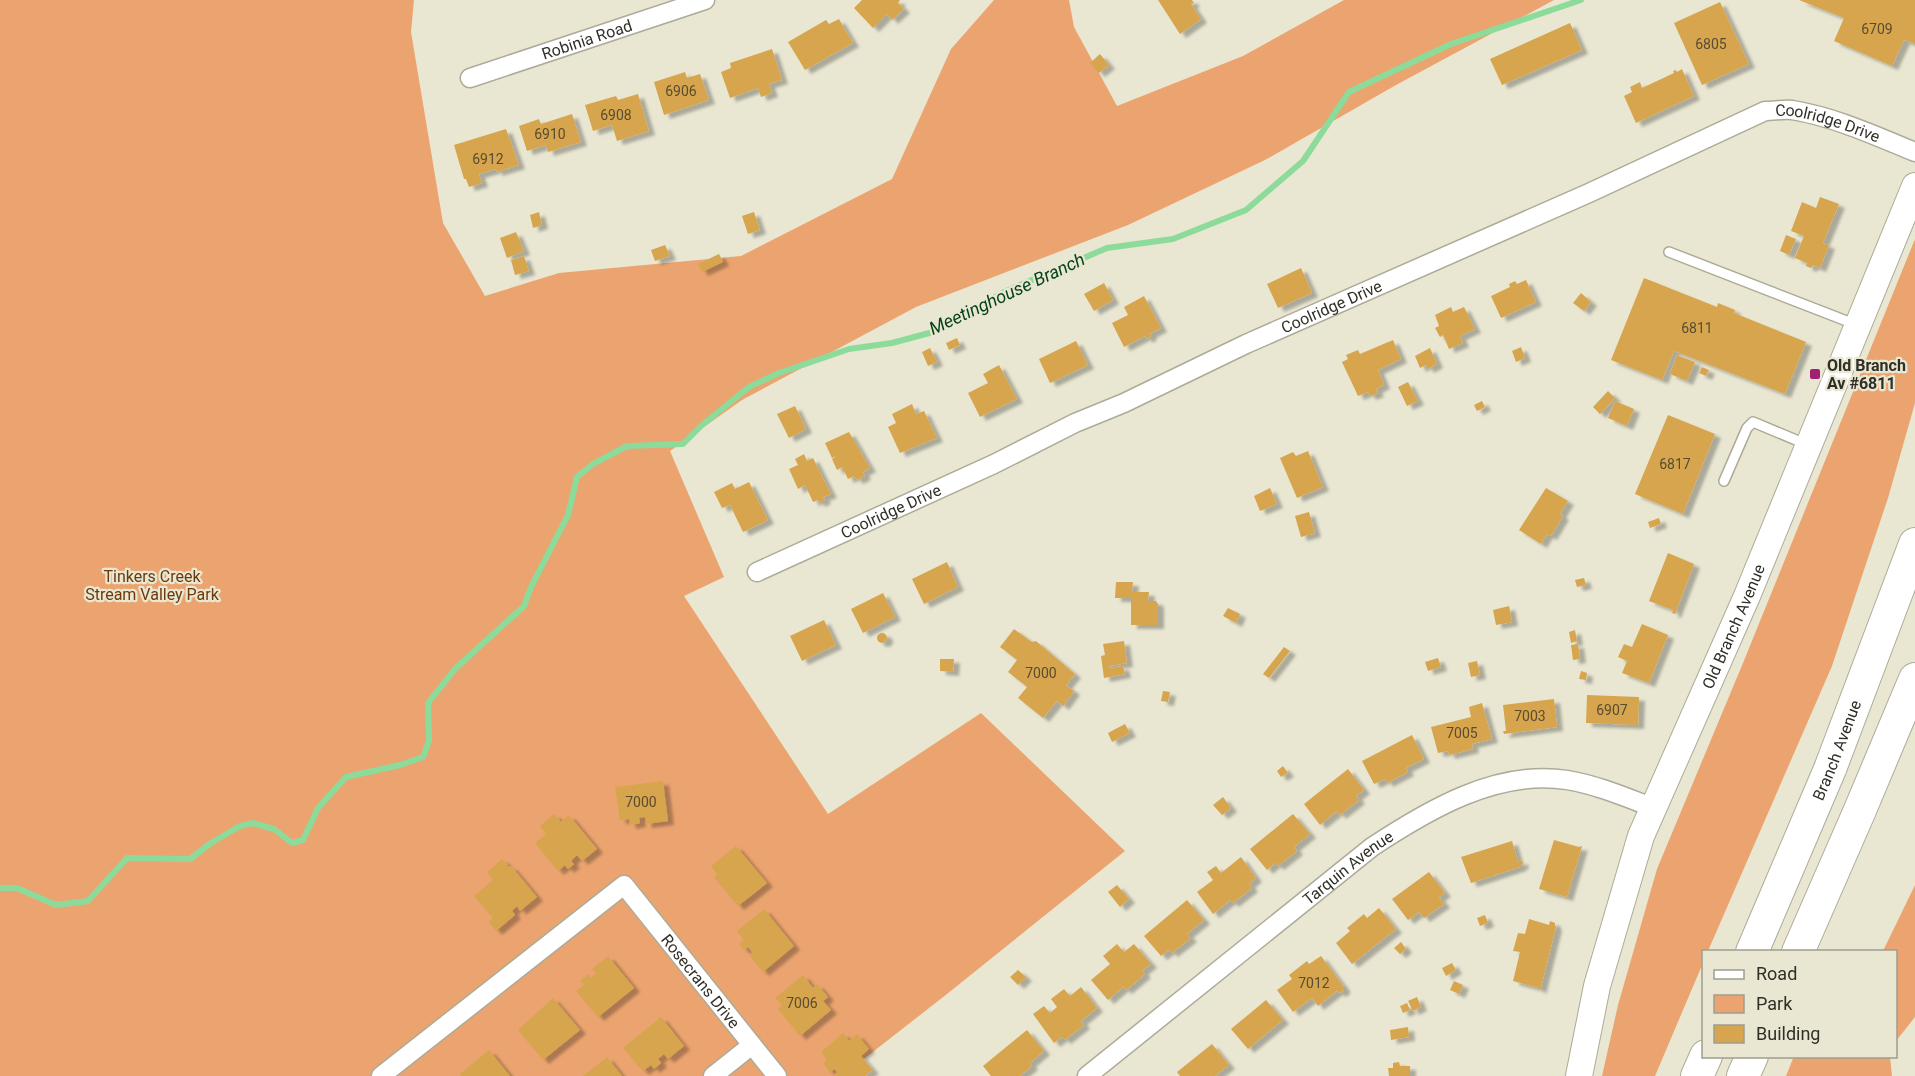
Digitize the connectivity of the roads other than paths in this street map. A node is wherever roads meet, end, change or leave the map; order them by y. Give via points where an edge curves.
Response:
1 (705, 0) edge
2 (470, 78) dead end
3 (1915, 152) edge
4 (1915, 186) edge
5 (1670, 252) dead end
6 (1857, 325) junction
7 (1808, 445) junction
8 (1724, 481) dead end
9 (1915, 544) edge
10 (757, 572) dead end
11 (1915, 679) edge
12 (1654, 807) junction
13 (1752, 950) edge
14 (1798, 950) edge
15 (752, 1045) junction
16 (1705, 1058) edge
17 (1751, 1058) edge
18 (381, 1076) edge
19 (713, 1076) edge
20 (777, 1076) edge
21 (1088, 1076) edge
22 (1579, 1076) edge
23 (1697, 1076) edge
24 (1743, 1076) edge

1 - 2 street, Robinia Road
3 - 10 street, Coolridge Drive via 1812,115 1790,110 1765,111 1246,344
4 - 6 main road, Old Branch Avenue
5 - 6 lane
6 - 7 main road, Old Branch Avenue
7 - 8 lane via 1753,422
7 - 12 main road, Old Branch Avenue
9 - 13 highway, Branch Avenue via 1830,769
11 - 14 highway
12 - 21 street, Tarquin Avenue via 1596,786 1550,779 1499,785 1439,807 1372,847
12 - 22 main road, Old Branch Avenue via 1610,939
15 - 18 street, Rosecrans Drive via 624,885
15 - 19 street
15 - 20 street, Rosecrans Drive
16 - 23 highway
17 - 24 highway

